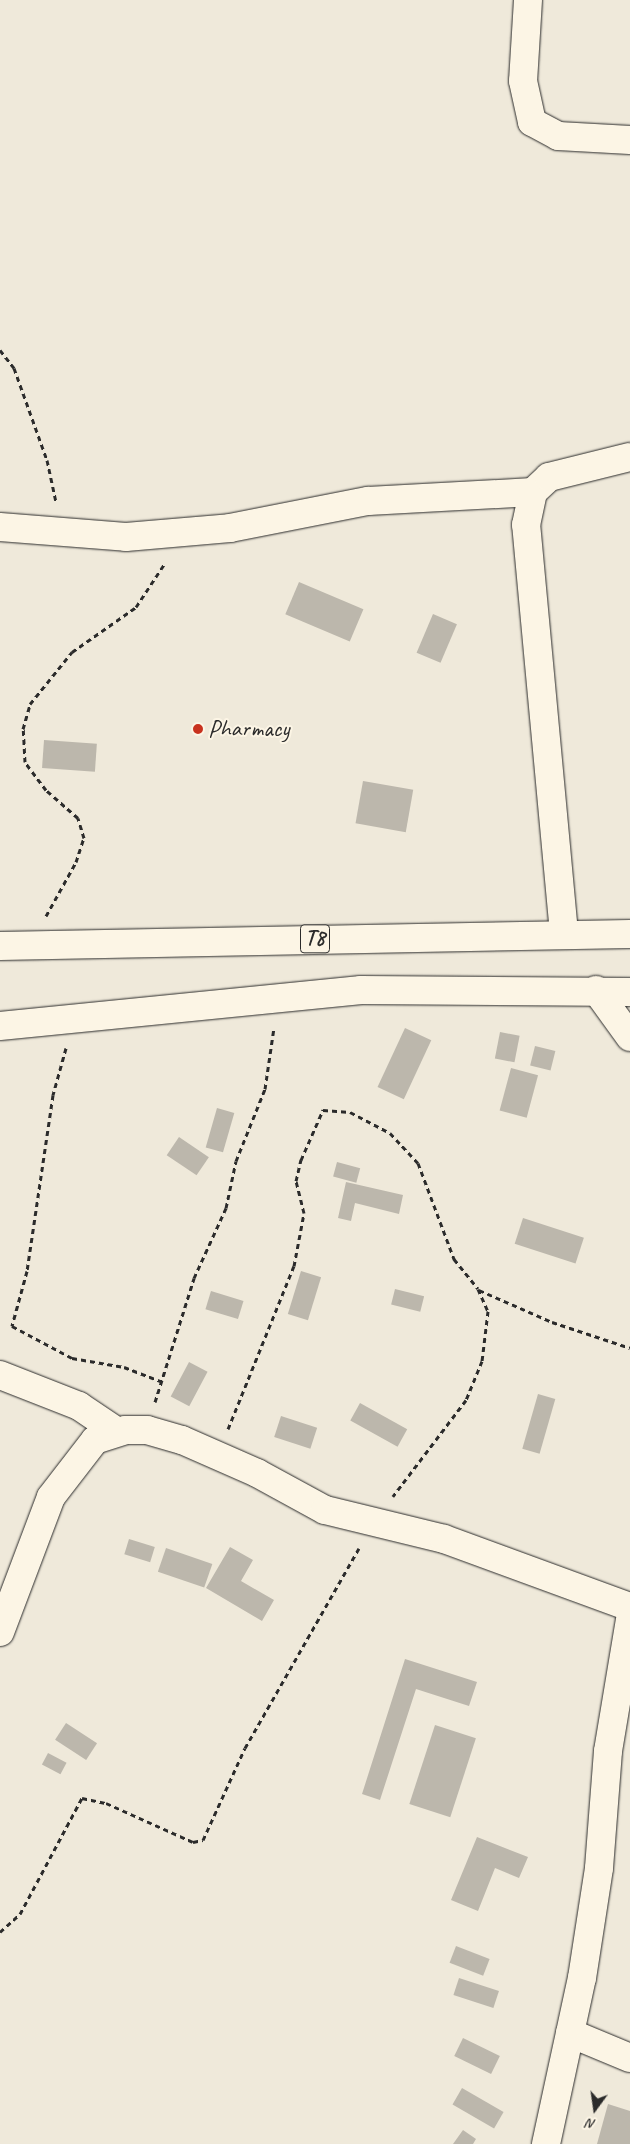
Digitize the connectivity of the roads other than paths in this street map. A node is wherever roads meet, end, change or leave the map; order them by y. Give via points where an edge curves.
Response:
1 (528, 0) edge
2 (630, 140) edge
3 (630, 457) edge
4 (534, 492) junction
5 (0, 527) edge
6 (564, 933) junction
7 (630, 934) edge
8 (0, 946) edge
9 (596, 990) junction
10 (630, 992) edge
11 (0, 1026) edge
12 (630, 1037) edge
13 (0, 1375) edge
14 (116, 1431) junction
15 (630, 1607) edge
16 (630, 1620) edge
17 (0, 1632) edge
18 (570, 2033) junction
19 (630, 2058) edge
20 (546, 2144) edge

1 - 2 main road via 523,81 532,122 558,136
3 - 4 main road via 549,477
4 - 5 main road via 368,500 174,534 126,537
4 - 6 main road via 526,525
6 - 7 main road, T8
6 - 8 main road, T8
9 - 10 main road
9 - 11 main road via 361,990
9 - 12 main road
13 - 14 main road via 79,1406
14 - 15 main road via 144,1430 216,1455 325,1510 444,1539
14 - 17 main road via 95,1440 51,1497
16 - 18 main road via 608,1751 598,1868
18 - 19 main road
18 - 20 main road

